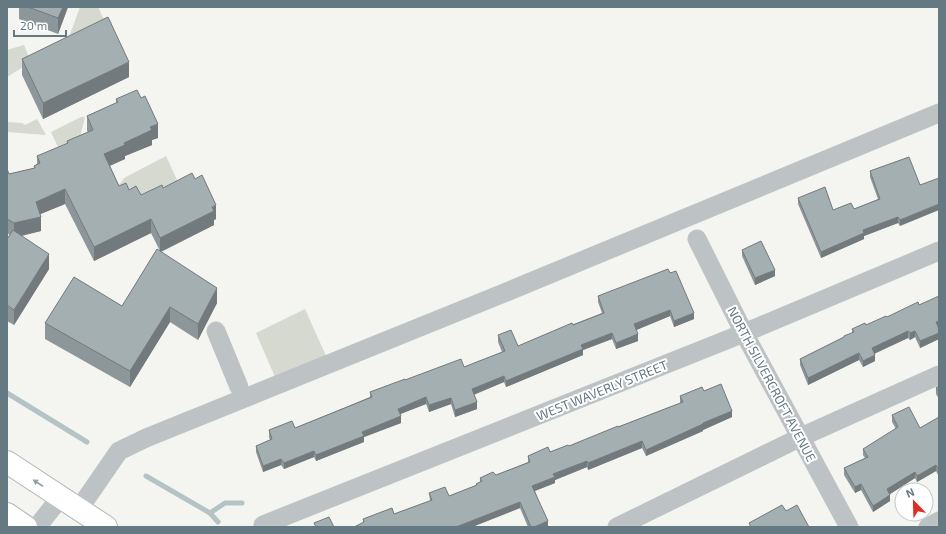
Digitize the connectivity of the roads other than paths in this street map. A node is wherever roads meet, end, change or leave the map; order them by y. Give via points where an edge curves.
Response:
1 (939, 113) edge
2 (697, 239) dead end
3 (939, 251) edge
4 (216, 331) dead end
5 (744, 333) junction
6 (939, 375) edge
7 (238, 387) dead end
8 (801, 437) junction
9 (7, 462) edge
10 (60, 498) junction
11 (79, 510) junction
12 (7, 514) edge
13 (939, 521) edge
14 (263, 525) dead end
15 (26, 527) edge
16 (37, 527) edge
17 (106, 527) edge
18 (616, 527) edge
19 (849, 527) edge
20 (928, 527) edge

1 - 11 street via 146,438 119,451
2 - 5 street, NORTH SILVERCROFT AVENUE
3 - 5 street, WEST WAVERLY STREET
4 - 7 street
5 - 8 street, NORTH SILVERCROFT AVENUE
5 - 14 street, WEST WAVERLY STREET
6 - 8 street
8 - 18 street
8 - 19 street, NORTH SILVERCROFT AVENUE
10 -> 9 main road
10 - 11 main road
10 - 16 street
11 - 17 main road
12 - 15 main road
13 - 20 street

